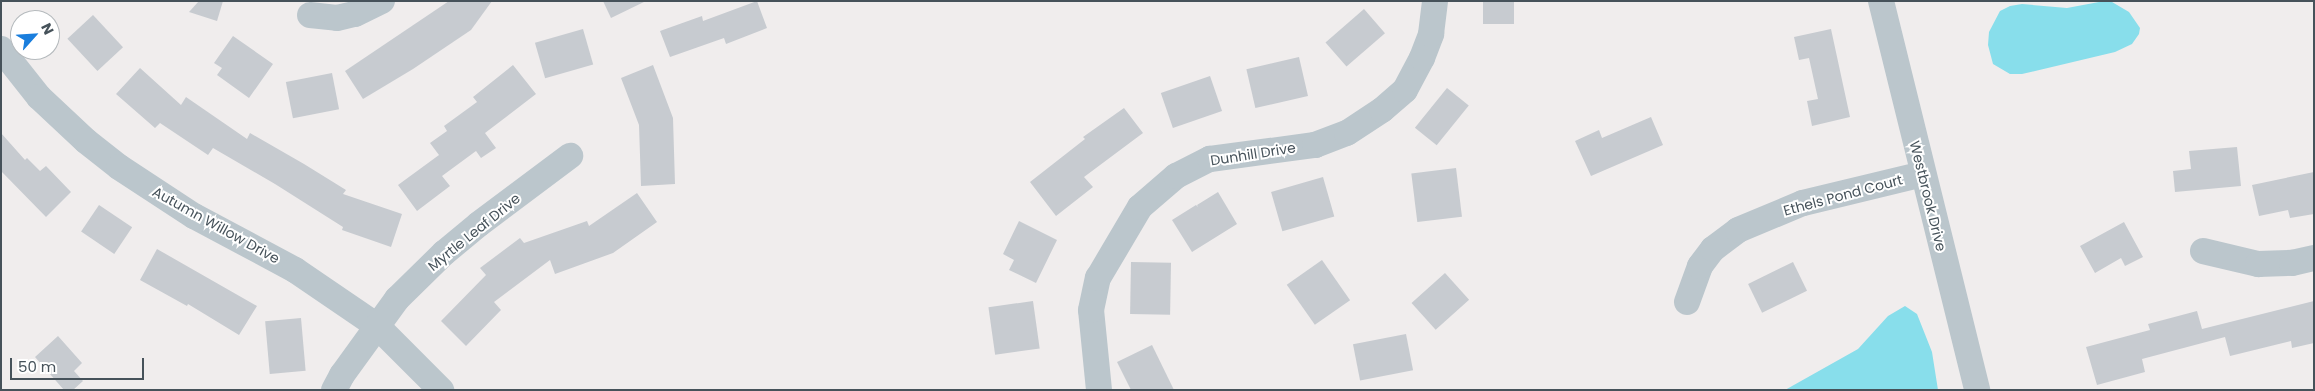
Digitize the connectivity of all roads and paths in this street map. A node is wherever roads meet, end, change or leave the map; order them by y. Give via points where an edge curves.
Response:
1 (382, 1) edge
2 (1435, 1) edge
3 (1881, 1) edge
4 (310, 15) dead end
5 (1, 49) edge
6 (570, 156) dead end
7 (1923, 174) junction
8 (2203, 251) dead end
9 (2314, 258) edge
10 (1687, 302) dead end
11 (377, 326) junction
12 (334, 390) edge
13 (442, 390) edge
14 (1099, 390) edge
15 (1977, 390) edge

1 - 4 street via 355,14 337,18
2 - 14 street, Dunhill Drive via 1431,34 1422,58 1405,90 1382,110 1347,133 1315,145 1210,160 1176,176 1140,207 1098,278 1091,310
3 - 7 street, Westbrook Drive
5 - 11 street, Autumn Willow Drive via 40,97 119,167 194,216 295,270
6 - 11 street, Myrtle Leaf Drive via 444,253 397,299
7 - 10 street, Ethels Pond Court via 1803,203 1738,230 1713,249 1700,266
7 - 15 street, Westbrook Drive
8 - 9 street via 2258,264 2292,263
11 - 12 street, Myrtle Leaf Drive
11 - 13 street, Autumn Willow Drive

